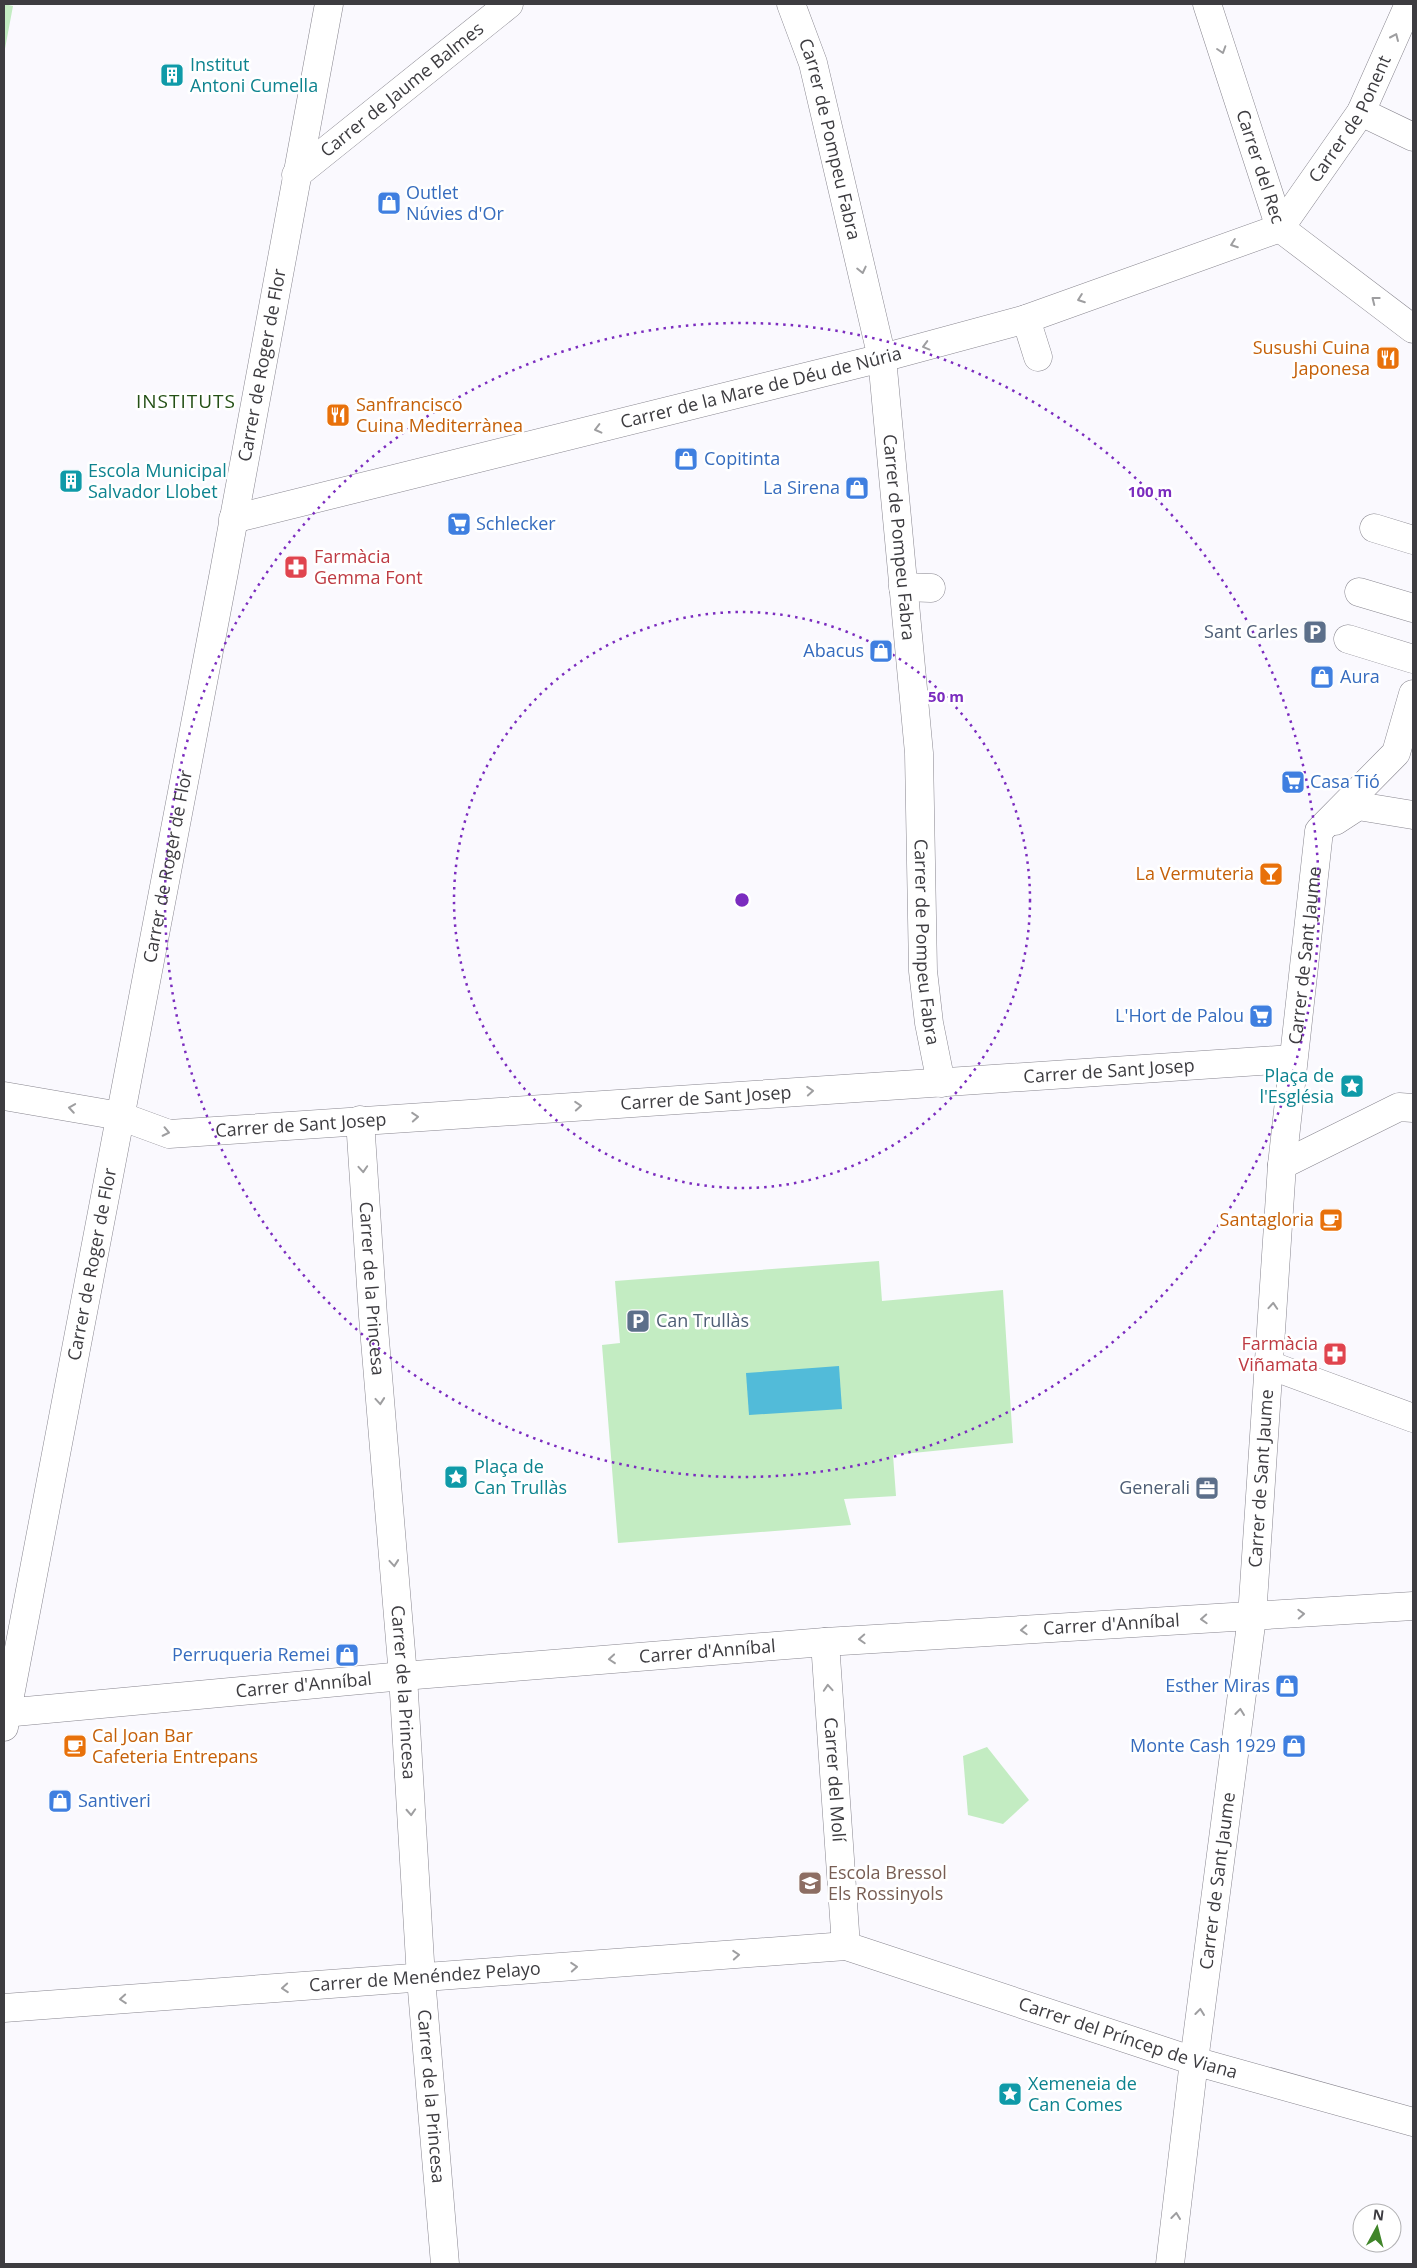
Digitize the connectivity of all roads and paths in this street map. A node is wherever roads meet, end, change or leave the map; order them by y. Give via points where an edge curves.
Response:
1 (329, 4) edge
2 (509, 4) edge
3 (791, 4) edge
4 (1207, 4) edge
5 (1409, 4) edge
6 (1361, 112) junction
7 (1413, 137) edge
8 (296, 175) junction
9 (1280, 228) junction
10 (1026, 319) junction
11 (1413, 330) edge
12 (1038, 357) dead end
13 (882, 358) junction
14 (233, 519) junction
15 (1374, 528) dead end
16 (1413, 540) edge
17 (903, 587) junction
18 (931, 588) dead end
19 (1359, 592) dead end
20 (1413, 608) edge
21 (1348, 639) dead end
22 (1413, 659) edge
23 (1413, 694) edge
24 (1413, 815) edge
25 (1319, 831) junction
26 (1292, 1059) junction
27 (941, 1083) junction
28 (4, 1096) edge
29 (1413, 1108) edge
30 (120, 1116) junction
31 (360, 1120) junction
32 (1282, 1165) junction
33 (1270, 1365) junction
34 (1413, 1418) edge
35 (1413, 1606) edge
36 (1252, 1617) junction
37 (825, 1642) junction
38 (403, 1676) junction
39 (5, 1718) edge
40 (846, 1946) junction
41 (420, 1978) junction
42 (4, 2008) edge
43 (1194, 2061) junction
44 (1413, 2122) edge
45 (446, 2264) edge
46 (1170, 2264) edge

1 - 8 street, Carrer de Roger de Flor
2 - 8 street, Carrer de Jaume Balmes
3 -> 13 street, Carrer de Pompeu Fabra via 813,63
4 -> 9 street, Carrer del Rec
6 -> 5 street, Carrer de Ponent
6 - 7 street
6 - 9 street, Carrer de Ponent
8 - 14 street, Carrer de Roger de Flor
9 -> 10 street, Carrer de la Mare de Déu de Núria
11 -> 9 street, Carrer del Rec
10 - 12 street
10 -> 13 street, Carrer de la Mare de Déu de Núria
13 -> 14 street, Carrer de la Mare de Déu de Núria
13 - 17 street, Carrer de Pompeu Fabra
14 - 30 street, Carrer de Roger de Flor
15 - 16 street
17 - 18 street
17 - 27 street, Carrer de Pompeu Fabra via 919,753 923,971
19 - 20 street
21 - 22 street
23 - 25 street via 1396,753
24 - 25 street via 1358,806
25 - 26 street, Carrer de Sant Jaume
26 - 27 street, Carrer de Sant Josep
26 - 32 street, Carrer de Sant Jaume
31 -> 27 street, Carrer de Sant Josep
30 -> 28 street, Carrer de Sant Josep
29 - 32 street via 1399,1107
30 -> 31 street, Carrer de Sant Josep via 169,1134
30 - 39 street, Carrer de Roger de Flor
31 -> 38 street, Carrer de la Princesa
33 -> 32 street, Carrer de Sant Jaume
33 - 34 street
33 - 36 street, Carrer de Sant Jaume
36 -> 35 street, Carrer d'Anníbal
36 -> 37 street, Carrer d'Anníbal
43 -> 36 street, Carrer de Sant Jaume
37 -> 38 street, Carrer d'Anníbal
40 -> 37 street, Carrer del Molí
38 - 39 street, Carrer d'Anníbal
38 -> 41 street, Carrer de la Princesa
41 -> 40 street, Carrer de Menéndez Pelayo
40 - 43 street, Carrer del Príncep de Viana
41 -> 42 street, Carrer de Menéndez Pelayo
41 - 45 street, Carrer de la Princesa
43 - 44 street, Carrer del Príncep de Viana
46 -> 43 street, Carrer de Sant Jaume

